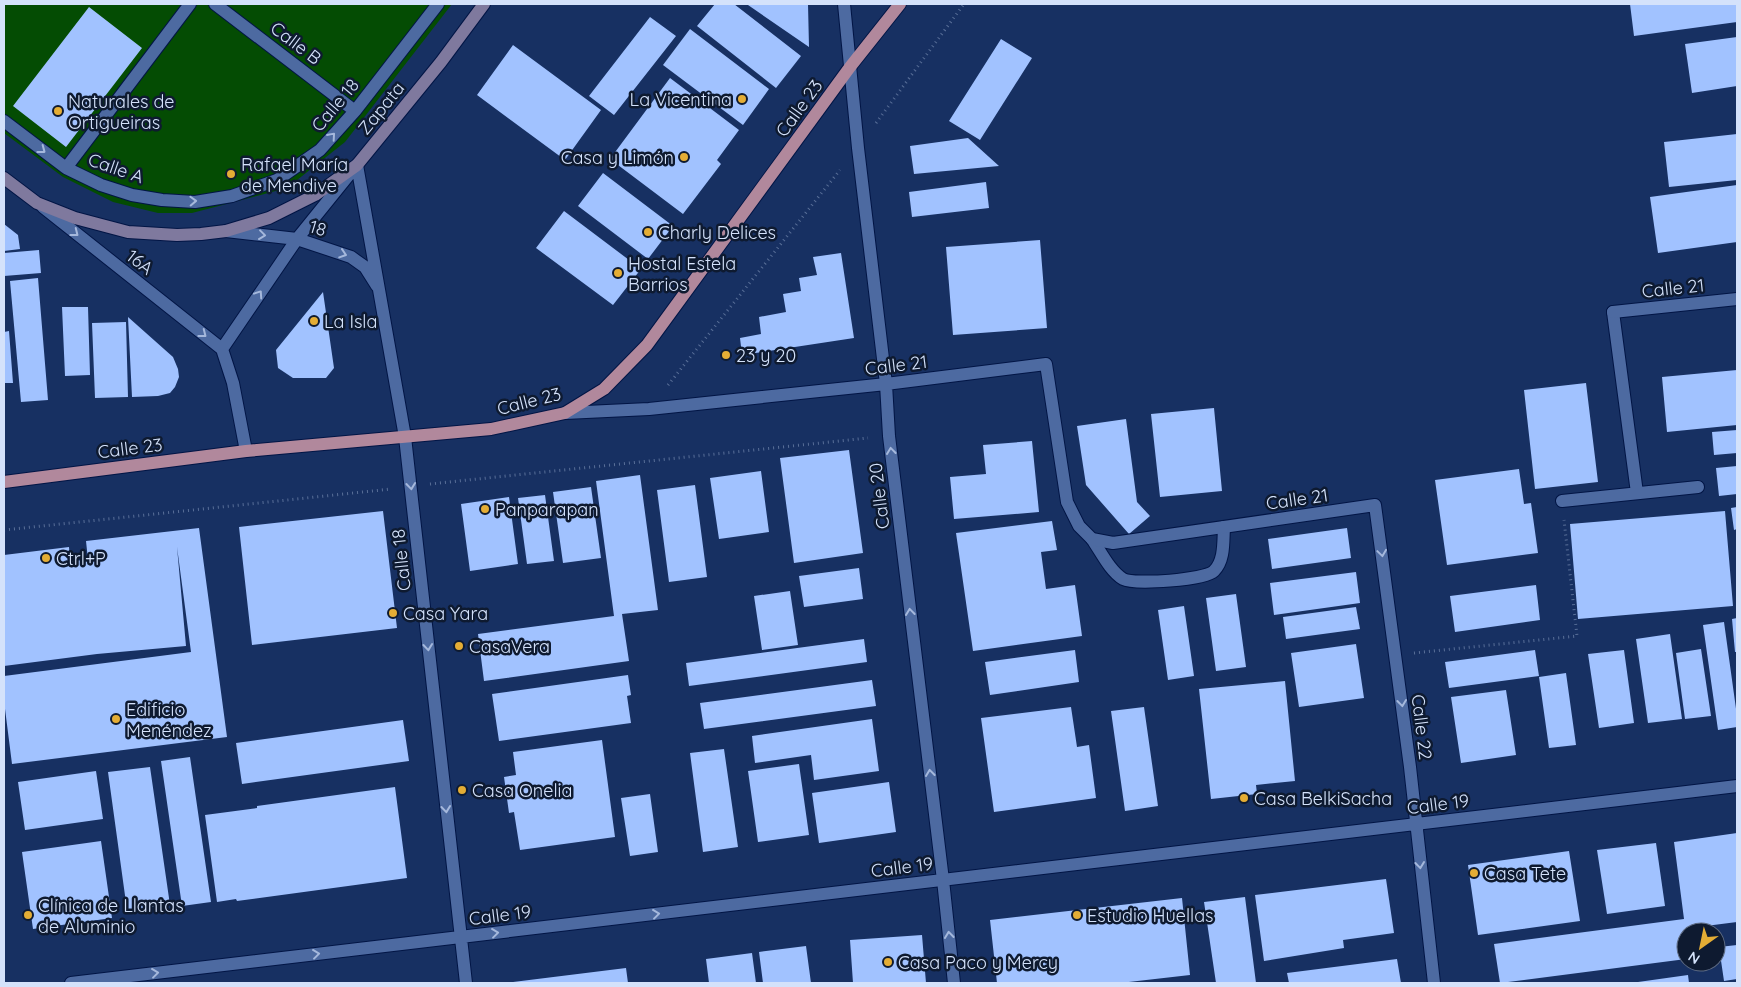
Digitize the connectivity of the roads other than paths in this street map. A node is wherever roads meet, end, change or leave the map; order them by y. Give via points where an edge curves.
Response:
1 (190, 4) edge
2 (215, 4) edge
3 (438, 4) edge
4 (484, 4) edge
5 (844, 4) edge
6 (900, 4) edge
7 (850, 67) junction
8 (355, 111) junction
9 (4, 121) edge
10 (357, 165) junction
11 (66, 168) junction
12 (4, 178) edge
13 (232, 196) joint
14 (37, 203) junction
15 (226, 231) junction
16 (297, 240) junction
17 (381, 292) junction
18 (1737, 299) edge
19 (222, 348) junction
20 (886, 384) junction
21 (566, 413) junction
22 (405, 437) junction
23 (246, 452) junction
24 (4, 482) edge
25 (1698, 487) dead end
26 (1637, 494) junction
27 (1562, 501) road end
28 (1375, 505) joint
29 (1224, 527) junction
30 (1092, 539) junction
31 (1737, 786) edge
32 (1415, 824) junction
33 (943, 880) junction
34 (460, 937) junction
35 (71, 983) edge
36 (466, 983) edge
37 (954, 983) edge
38 (1434, 983) edge

1 - 11 street
2 - 8 street, Calle B
3 - 8 street, Calle 18
4 - 10 main road, Zapata
5 - 7 street, Calle 20
6 - 7 main road, Calle 23
7 - 20 street, Calle 20
7 - 21 main road, Calle 23 via 647,345 604,389
13 -> 8 street, Calle 18 via 277,180 320,150
9 -> 11 street, Calle A
10 - 15 main road, Zapata via 314,195 269,218
10 - 16 street
10 - 17 street, Calle 18
11 -> 13 street, Calle A via 132,195 195,202
12 - 14 main road
14 - 15 main road, Zapata via 75,218 128,232 177,235
14 -> 19 street, 16A
15 -> 16 street, 18
16 -> 17 street, 18 via 351,257 366,267
19 -> 16 street
17 - 22 street, Calle 18
18 - 26 street, Calle 21 via 1613,312
19 - 23 street via 233,383
20 - 21 street, Calle 21 via 649,409
20 - 30 street, Calle 21 via 1046,364 1067,502 1079,526
33 -> 20 street, Calle 20 via 889,436
21 - 22 main road, Calle 23 via 491,429
22 - 23 main road, Calle 23
22 -> 34 street, Calle 18
23 - 24 main road, Calle 23
25 - 26 street
26 - 27 street
28 - 29 street, Calle 21
28 -> 32 street, Calle 22
29 - 30 street, Calle 21 via 1113,543
29 - 30 street, Calle 21 via 1221,561 1213,572 1202,577 1136,582 1123,578
31 - 32 street, Calle 19
32 - 33 street, Calle 19
32 -> 38 street, Calle 22
34 -> 33 street, Calle 19
37 -> 33 street, Calle 20
35 -> 34 street, Calle 19
34 - 36 street, Calle 18

